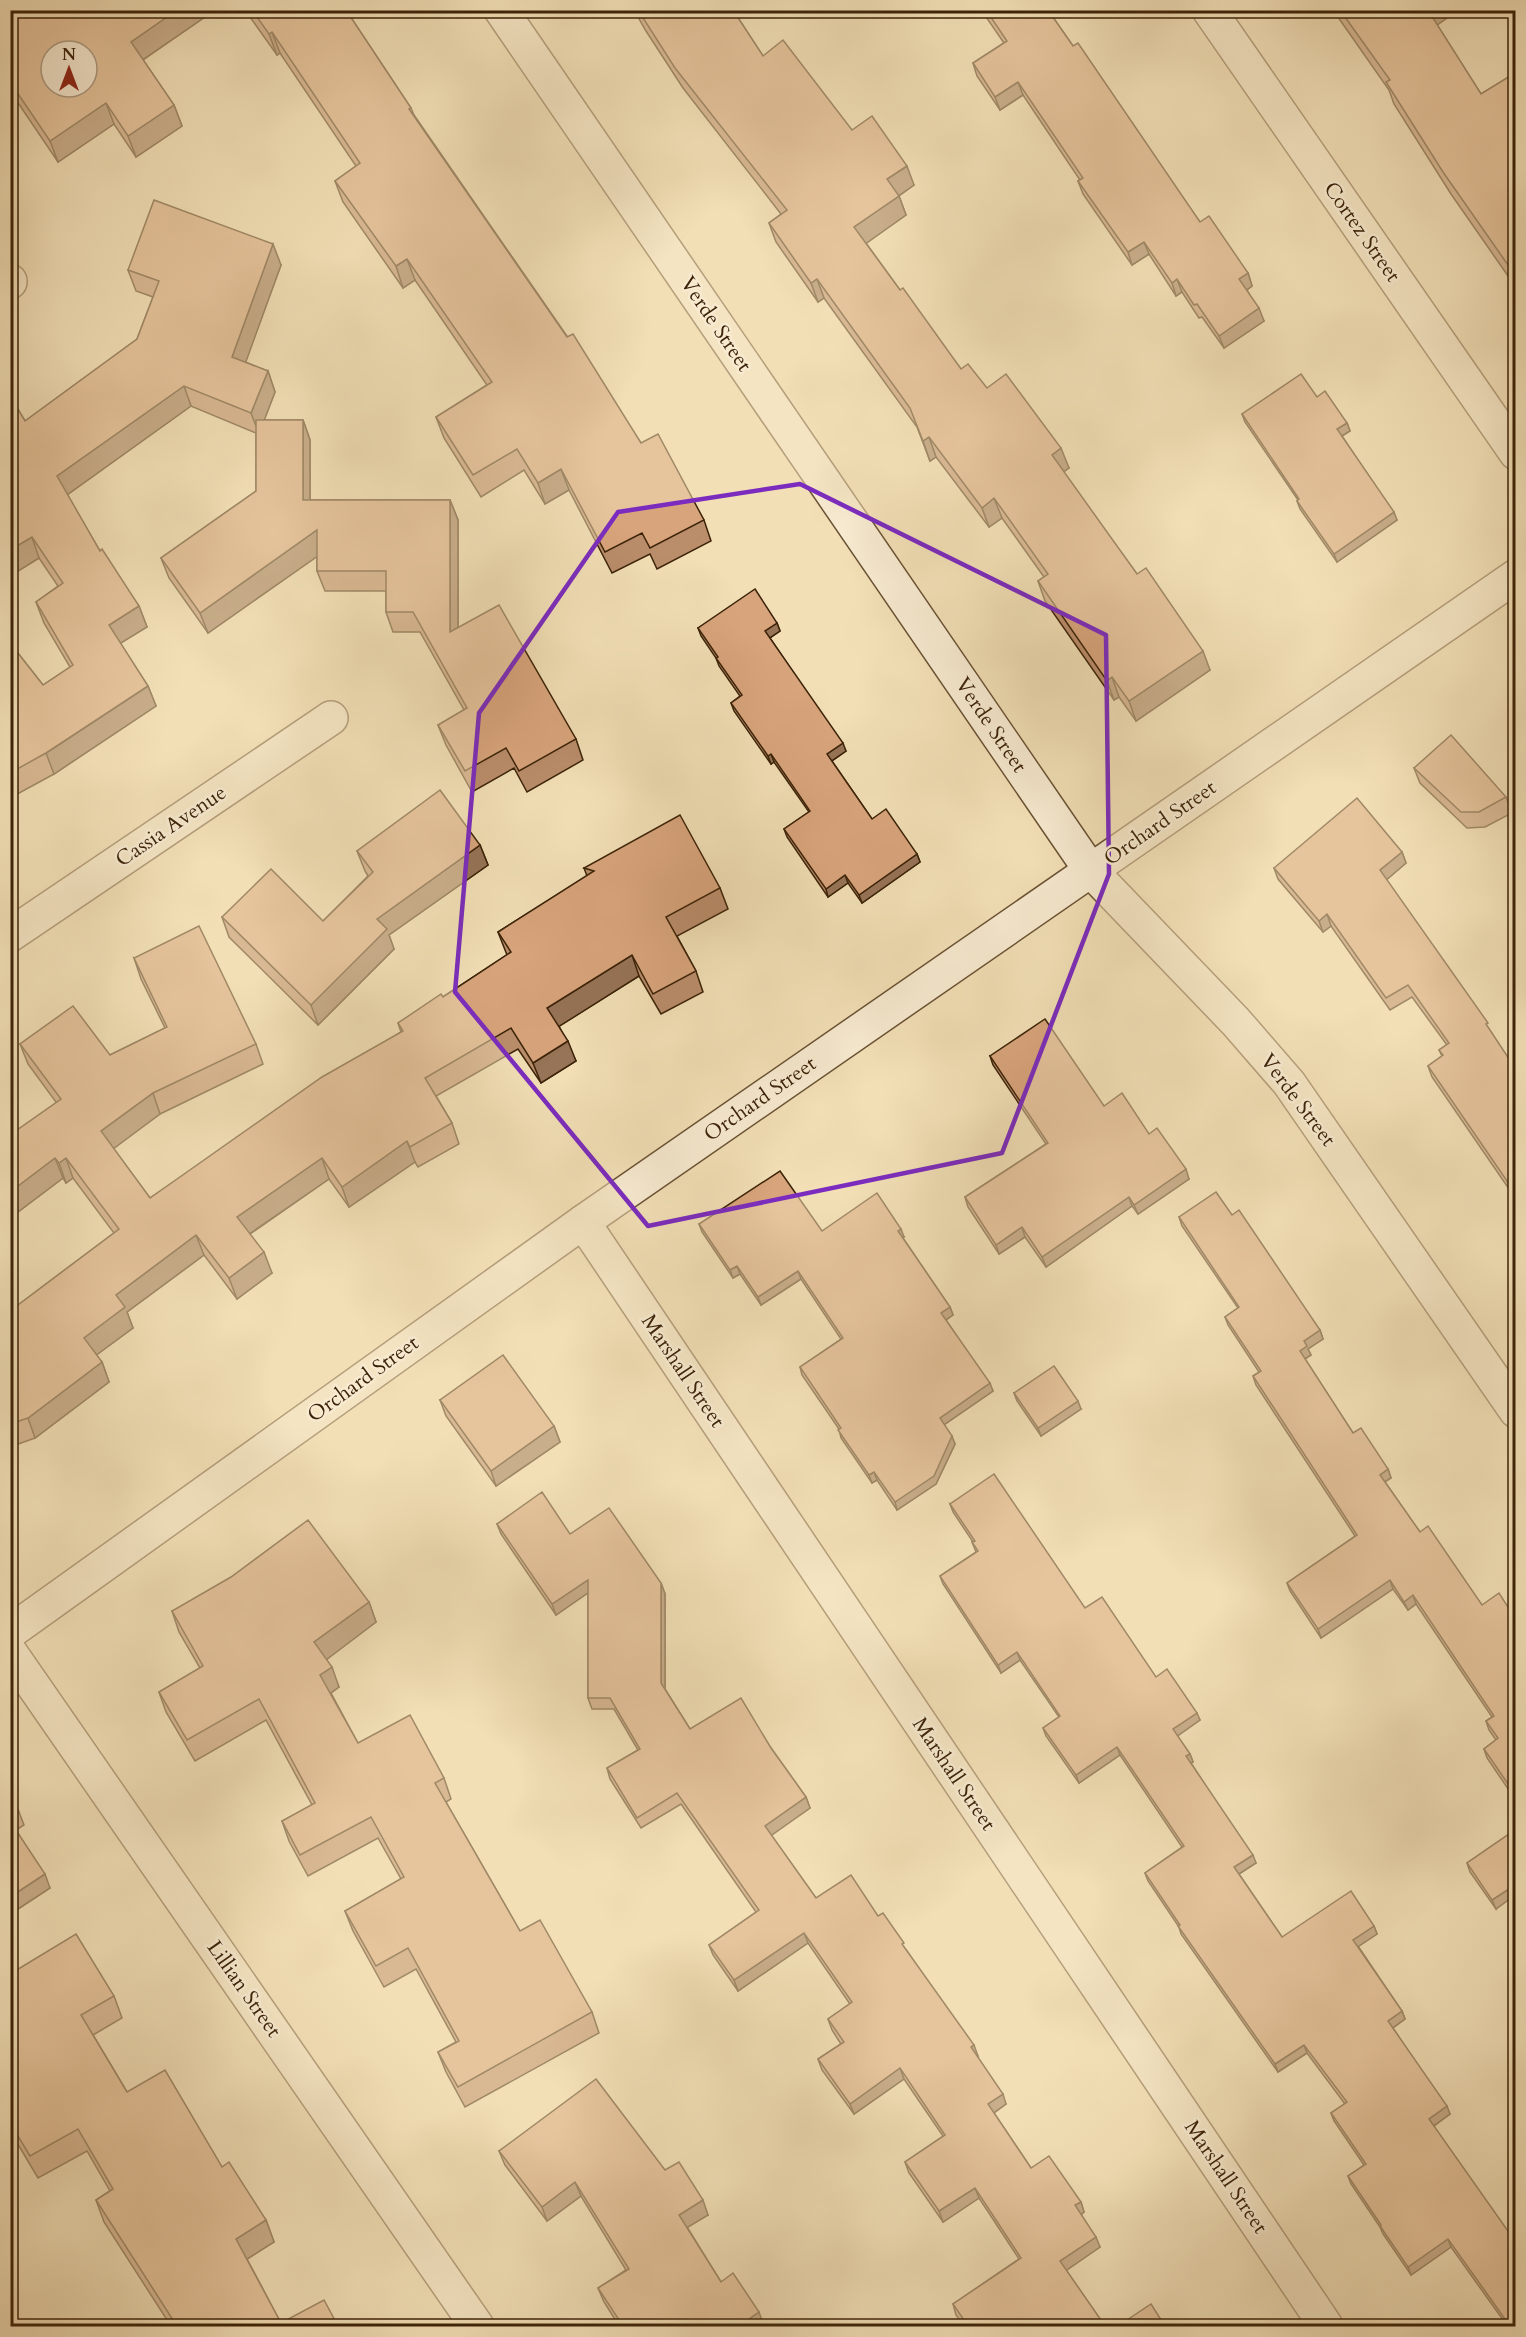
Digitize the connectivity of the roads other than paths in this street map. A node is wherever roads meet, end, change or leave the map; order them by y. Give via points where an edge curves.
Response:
1 (501, 10) edge
2 (1209, 10) edge
3 (1515, 453) edge
4 (1515, 576) edge
5 (331, 718) dead end
6 (1091, 871) junction
7 (10, 935) edge
8 (583, 1222) junction
9 (1515, 1411) edge
10 (10, 1632) edge
11 (10, 1652) edge
12 (477, 2326) edge
13 (1326, 2326) edge

1 - 6 street, Verde Street
2 - 3 street, Cortez Street
4 - 6 street, Orchard Street
5 - 7 street, Cassia Avenue
6 - 8 street, Orchard Street
6 - 9 street, Verde Street via 1289,1083
8 - 10 street, Orchard Street
8 - 13 street, Marshall Street
11 - 12 street, Lillian Street

